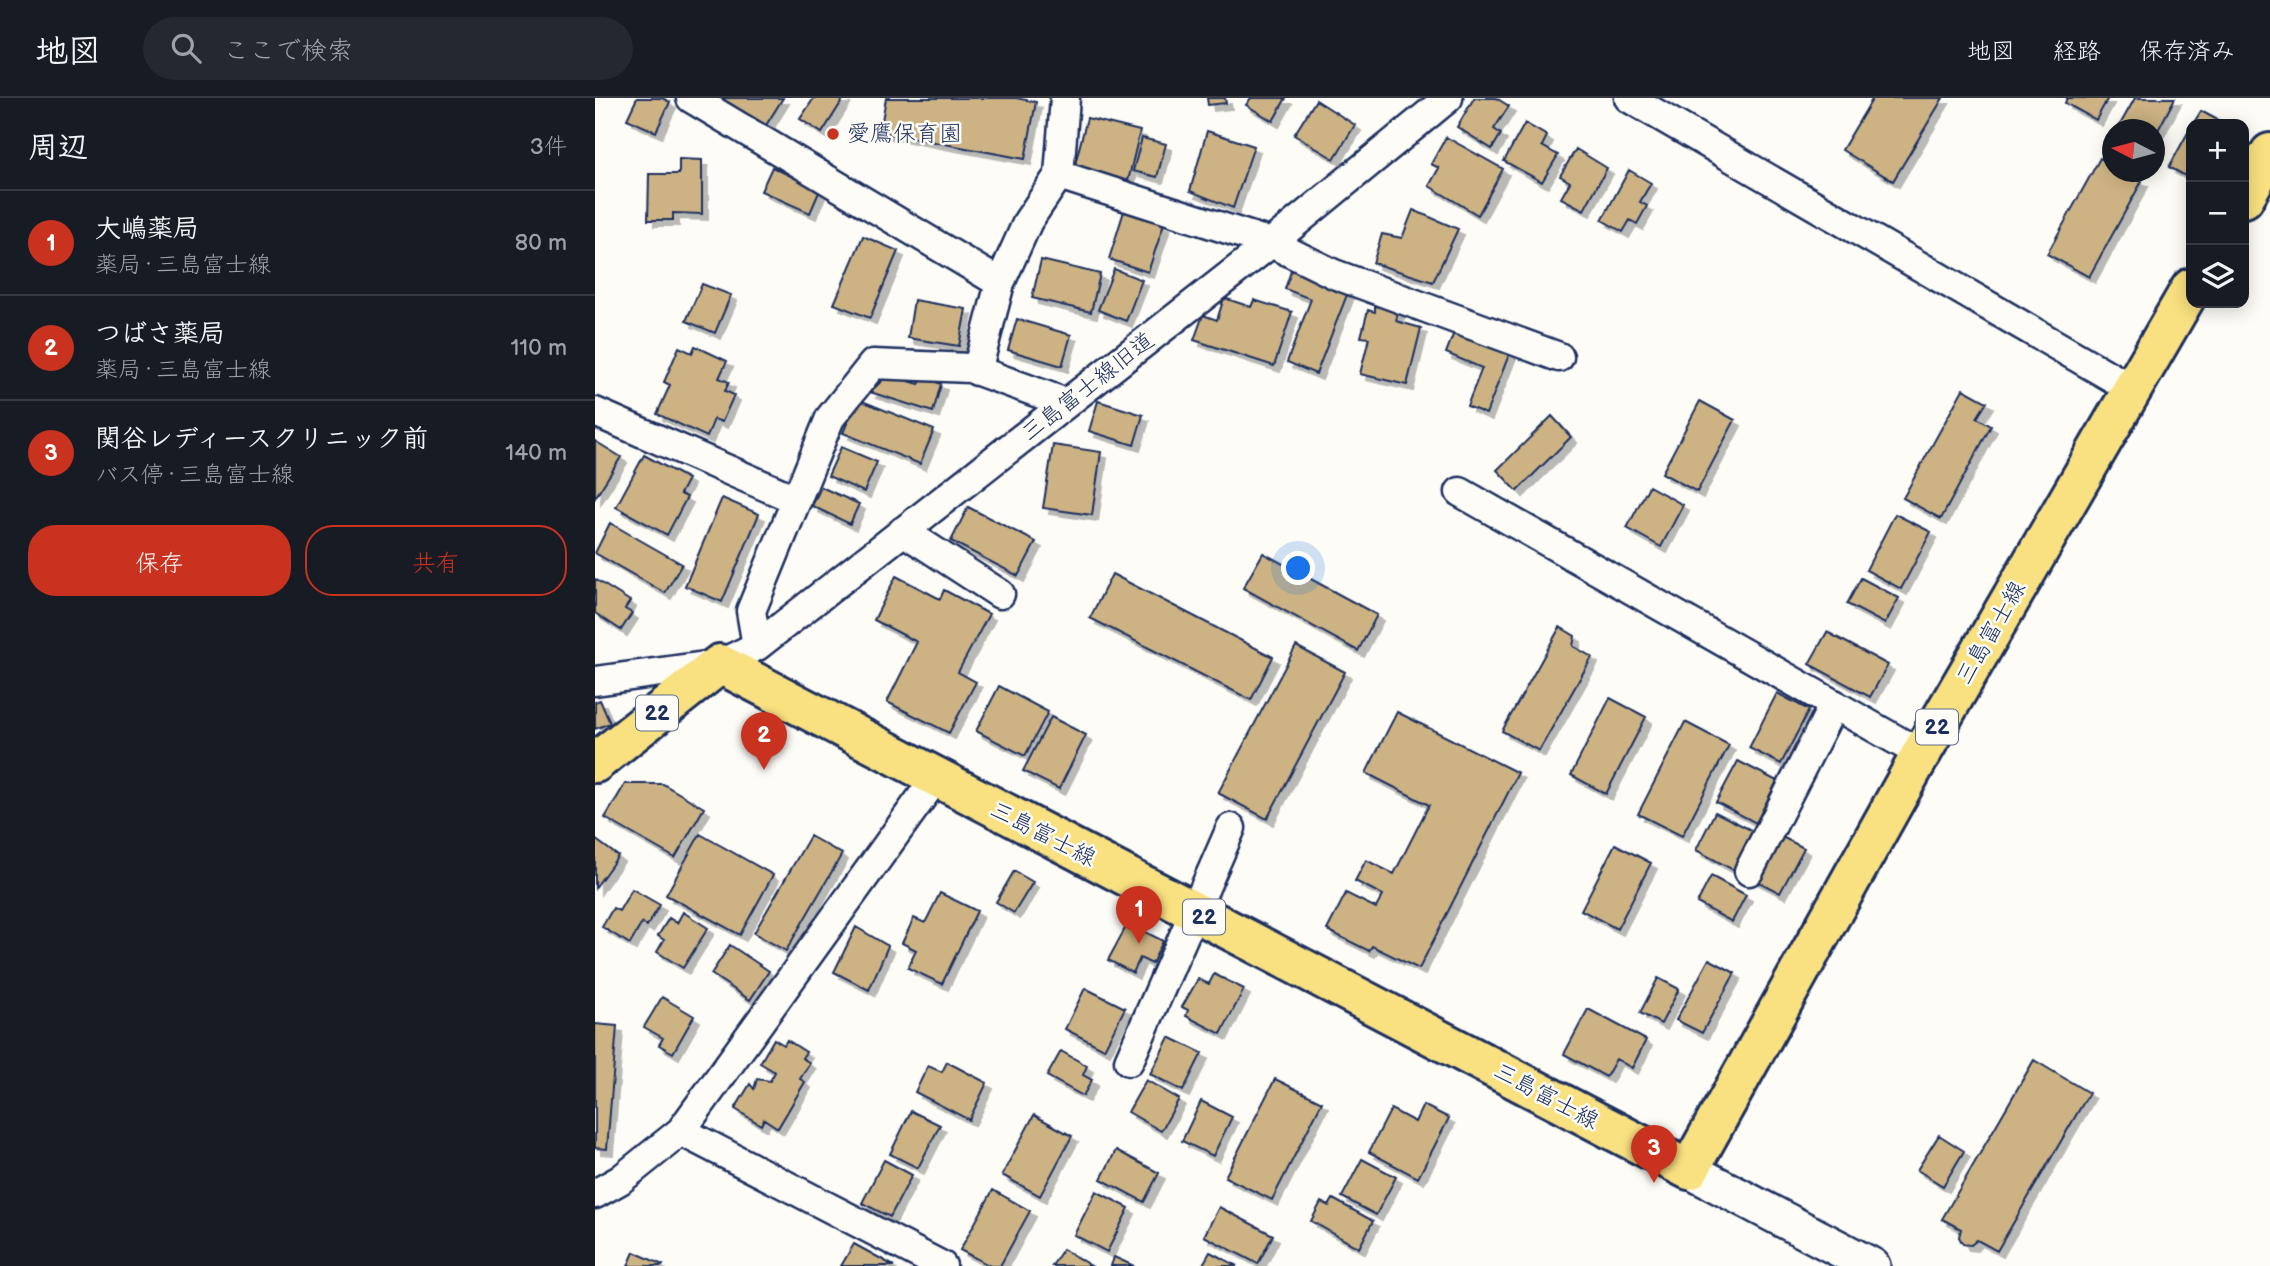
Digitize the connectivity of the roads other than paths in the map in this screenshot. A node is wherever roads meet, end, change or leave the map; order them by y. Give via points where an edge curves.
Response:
1 (691, 98) edge
2 (1065, 98) edge
3 (1448, 98) edge
4 (1629, 98) edge
5 (2270, 153) edge
6 (1059, 175) junction
7 (2249, 189) edge
8 (1271, 243) junction
9 (1000, 282) junction
10 (2186, 297) edge
11 (1559, 357) dead end
12 (977, 371) junction
13 (2133, 389) junction
14 (1066, 403) junction
15 (595, 412) edge
16 (1460, 492) dead end
17 (797, 500) junction
18 (903, 531) junction
19 (1000, 594) dead end
20 (757, 646) junction
21 (720, 664) junction
22 (595, 681) edge
23 (1834, 705) junction
24 (1921, 754) junction
25 (595, 762) edge
26 (935, 779) junction
27 (1231, 828) dead end
28 (1749, 872) dead end
29 (1196, 913) junction
30 (1129, 1061) dead end
31 (681, 1131) junction
32 (1689, 1170) junction
33 (595, 1194) edge
34 (935, 1264) edge
35 (1872, 1266) edge

1 - 9 street
2 - 6 street
3 - 8 street, 三島富士線旧道
4 - 13 street
5 - 7 main road
6 - 8 street
6 - 9 street via 1028,221
8 - 11 street via 1334,274
8 - 14 street, 三島富士線旧道
9 - 12 street
10 - 13 main road, 三島富士線 / 22
12 - 14 street
12 - 17 street via 873,364 831,418
13 - 24 main road, 三島富士線 / 22
14 - 18 street, 三島富士線旧道
15 - 17 street
16 - 23 street
17 - 20 street via 751,611
18 - 19 street
18 - 20 street, 三島富士線旧道
20 - 21 street, 三島富士線旧道
21 - 22 street, 三島富士線旧道
21 - 25 main road, 22
21 - 26 main road, 三島富士線 / 22
23 - 24 street
23 - 28 street
24 - 32 main road, 三島富士線 / 22
26 - 29 main road, 三島富士線 / 22
26 - 31 street
27 - 29 street
29 - 30 street
29 - 32 main road, 三島富士線 / 22
31 - 33 street
31 - 34 street
32 - 35 street

